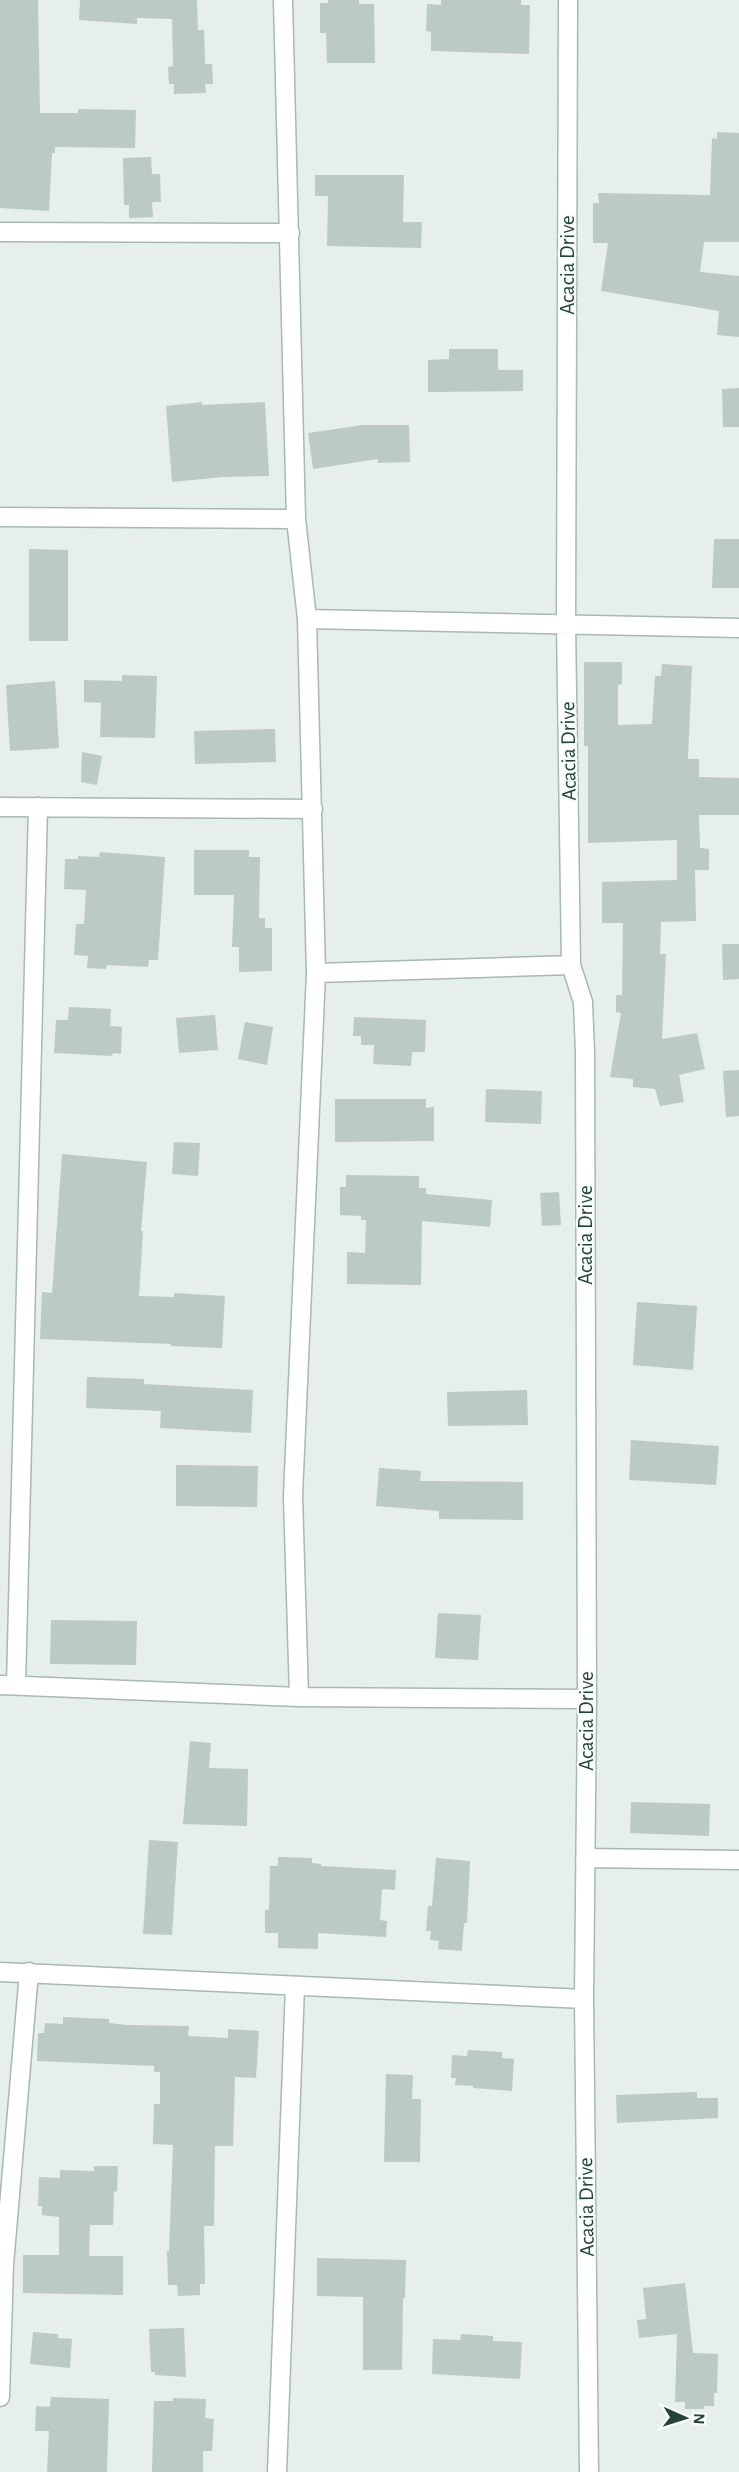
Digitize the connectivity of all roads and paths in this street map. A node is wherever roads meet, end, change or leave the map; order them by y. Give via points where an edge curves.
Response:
1 (283, 0) edge
2 (568, 0) edge
3 (0, 232) edge
4 (290, 233) junction
5 (0, 517) edge
6 (296, 519) junction
7 (307, 619) junction
8 (566, 624) junction
9 (739, 628) edge
10 (0, 807) edge
11 (38, 807) junction
12 (314, 809) junction
13 (571, 964) junction
14 (316, 973) junction
15 (8, 1685) edge
16 (299, 1697) junction
17 (587, 1699) junction
18 (585, 1858) junction
19 (739, 1860) edge
20 (0, 1972) edge
21 (29, 1972) junction
22 (296, 1986) junction
23 (584, 1999) junction
24 (2, 2265) edge
25 (0, 2397) edge
26 (277, 2472) edge
27 (589, 2472) edge

1 - 4 street
2 - 8 street, Acacia Drive
3 - 4 street
4 - 6 street
5 - 6 street
6 - 7 street
7 - 8 street
7 - 12 street
8 - 9 street
8 - 13 street, Acacia Drive
10 - 11 street
11 - 12 street
11 - 15 street
12 - 14 street
13 - 14 street
13 - 17 street, Acacia Drive via 583,1002 585,1053
14 - 16 street via 293,1496
15 - 16 street
16 - 17 street
17 - 18 street, Acacia Drive
18 - 19 street
18 - 23 street, Acacia Drive
20 - 21 street
21 - 22 street
21 - 24 street
22 - 23 street
22 - 26 street
23 - 27 street, Acacia Drive
24 - 25 street

